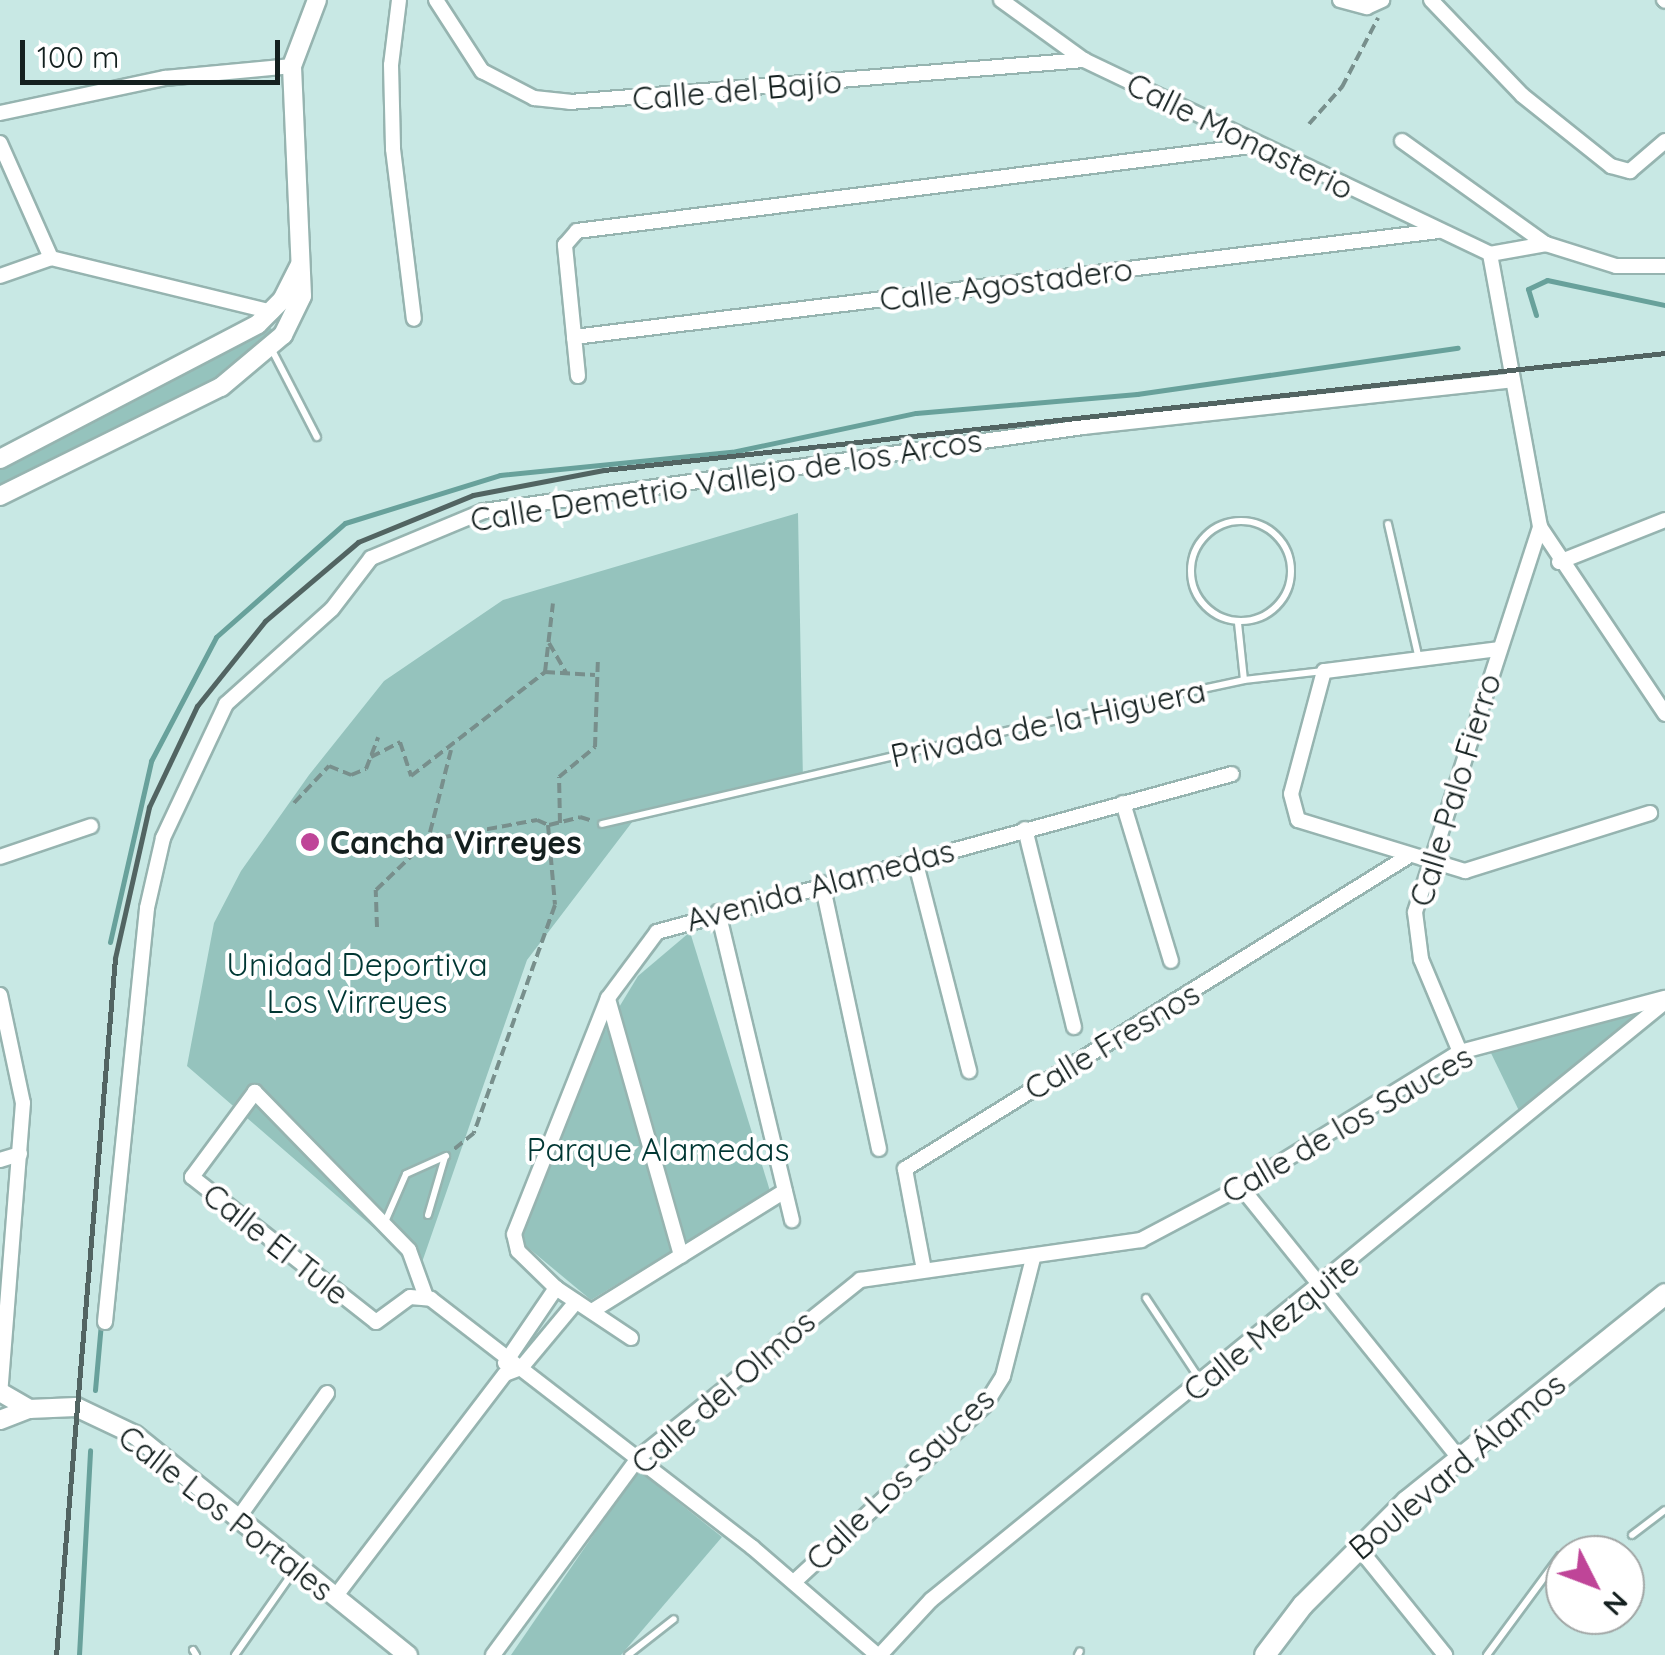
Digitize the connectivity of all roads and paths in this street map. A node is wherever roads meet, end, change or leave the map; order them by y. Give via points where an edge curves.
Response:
1 (317, 0) edge
2 (399, 0) edge
3 (436, 0) edge
4 (1000, 0) edge
5 (1340, 0) edge
6 (1431, 0) edge
7 (1381, 7) edge
8 (1084, 60) junction
9 (292, 66) junction
10 (0, 113) edge
11 (1309, 124) dead end
12 (1402, 141) dead end
13 (1665, 141) edge
14 (0, 142) edge
15 (1259, 145) junction
16 (1438, 232) junction
17 (1546, 244) junction
18 (1490, 254) junction
19 (51, 258) junction
20 (301, 261) junction
21 (1665, 266) edge
22 (0, 276) edge
23 (273, 312) junction
24 (414, 320) dead end
25 (574, 337) junction
26 (272, 349) junction
27 (578, 376) dead end
28 (1508, 381) junction
29 (317, 437) dead end
30 (0, 458) edge
31 (0, 496) edge
32 (1665, 520) edge
33 (1388, 524) dead end
34 (1540, 527) junction
35 (1559, 562) junction
36 (554, 603) dead end
37 (1238, 623) junction
38 (549, 643) junction
39 (1499, 649) junction
40 (598, 657) dead end
41 (1420, 660) junction
42 (1324, 671) junction
43 (545, 672) junction
44 (566, 673) junction
45 (595, 675) junction
46 (1244, 680) junction
47 (1665, 714) edge
48 (378, 738) dead end
49 (451, 750) junction
50 (371, 757) junction
51 (1232, 774) dead end
52 (1123, 803) junction
53 (294, 804) dead end
54 (1650, 813) dead end
55 (560, 822) junction
56 (602, 824) joint
57 (548, 825) junction
58 (91, 826) dead end
59 (1025, 829) junction
60 (428, 840) junction
61 (0, 857) edge
62 (1408, 857) junction
63 (915, 860) junction
64 (1426, 862) junction
65 (822, 883) junction
66 (718, 912) junction
67 (377, 927) dead end
68 (1170, 961) dead end
69 (608, 998) junction
70 (1665, 1000) edge
71 (1, 1001) edge
72 (1074, 1027) dead end
73 (1460, 1052) junction
74 (969, 1070) dead end
75 (878, 1149) dead end
76 (20, 1154) junction
77 (446, 1156) junction
78 (0, 1160) edge
79 (1242, 1187) junction
80 (785, 1191) junction
81 (428, 1215) dead end
82 (792, 1220) dead end
83 (384, 1224) junction
84 (681, 1256) junction
85 (1033, 1258) junction
86 (924, 1270) junction
87 (1318, 1287) junction
88 (556, 1288) junction
89 (1665, 1294) edge
90 (426, 1297) junction
91 (1146, 1298) dead end
92 (576, 1302) junction
93 (592, 1310) junction
94 (106, 1322) dead end
95 (631, 1338) dead end
96 (506, 1354) junction
97 (521, 1368) junction
98 (505, 1374) junction
99 (1203, 1383) junction
100 (0, 1392) edge
101 (327, 1392) dead end
102 (29, 1410) junction
103 (0, 1420) edge
104 (638, 1458) junction
105 (1460, 1459) junction
106 (1665, 1510) edge
107 (240, 1517) junction
108 (1632, 1534) dead end
109 (1358, 1548) junction
110 (296, 1567) junction
111 (1545, 1576) edge
112 (794, 1582) junction
113 (335, 1597) junction
114 (674, 1619) dead end
115 (235, 1655) edge
116 (408, 1655) edge
117 (493, 1655) edge
118 (628, 1655) edge
119 (879, 1655) edge
120 (1265, 1655) edge
121 (1446, 1655) edge
122 (1487, 1655) edge

1 - 9 street
2 - 24 street via 390,65
3 - 8 street, Calle del Bajío via 482,71 507,88 570,102
4 - 8 street, Calle Monasterio
5 - 7 street
6 - 13 street via 1522,95 1591,152 1630,171
7 - 11 path via 1342,86
8 - 15 street, Calle Monasterio
9 - 10 street via 165,78
9 - 20 street
12 - 17 street
14 - 19 street
15 - 16 street, Calle Monasterio
15 - 25 street via 578,231 565,245
16 - 18 street, Calle Monasterio
16 - 25 street, Calle Agostadero
17 - 18 street
17 - 21 street via 1616,266
18 - 28 street via 1504,306
19 - 22 street
19 - 23 street
20 - 23 street
20 - 26 street via 296,313
23 - 30 street
25 - 27 street
26 - 29 lane
26 - 31 street via 221,387
28 - 34 street
28 - 94 street, Calle Demetrio Vallejo de los Arcos via 1084,426 484,511 371,558 332,610 226,704 163,838 148,908
32 - 35 street
33 - 41 lane
34 - 35 street
34 - 39 street, Calle Palo Fierro
35 - 47 street
36 - 38 path
37 - 37 lane via 1270,615 1285,590 1285,544 1272,527 1251,518 1216,528 1194,563 1201,599
37 - 46 lane
38 - 43 path
38 - 44 path
39 - 41 street, Privada de la Higuera
39 - 64 street, Calle Palo Fierro
40 - 45 path
41 - 42 street, Privada de la Higuera
42 - 46 lane, Privada de la Higuera
42 - 62 street via 1291,810 1315,827
43 - 44 path
43 - 49 path via 459,736
44 - 45 path
45 - 55 path via 595,747 559,777
46 - 56 lane, Privada de la Higuera
48 - 50 path
49 - 50 path via 411,776 400,742
49 - 60 path
50 - 53 path via 351,775 328,766
51 - 52 street, Avenida Alamedas
52 - 59 street, Avenida Alamedas
52 - 68 street
54 - 64 street via 1465,871
55 - 56 path via 580,816
55 - 57 path
57 - 60 path via 536,820
57 - 77 path via 555,905 474,1133
58 - 61 street
59 - 63 street, Avenida Alamedas
59 - 72 street
60 - 67 path via 376,890
62 - 64 street
62 - 86 street, Calle Fresnos via 905,1169
63 - 65 street, Avenida Alamedas
63 - 74 street
64 - 73 street, Calle Palo Fierro via 1416,940
65 - 66 street, Avenida Alamedas
65 - 75 street
66 - 69 street, Avenida Alamedas via 657,932
66 - 80 street
69 - 84 street
69 - 88 street, Avenida Alamedas via 514,1234 518,1250
70 - 73 street, Calle de los Sauces
70 - 87 street, Calle Mezquite
71 - 76 street via 20,1067
73 - 79 street, Calle de los Sauces
76 - 78 street
76 - 100 street
77 - 81 lane
77 - 83 lane via 406,1174
79 - 85 street, Calle de los Sauces via 1140,1240
79 - 87 street
80 - 82 street
80 - 84 street
83 - 90 street, Calle El Tule via 417,1264
83 - 90 street, Calle El Tule via 259,1091 192,1173 376,1322 410,1297
84 - 93 street
85 - 86 street, Calle del Olmos
85 - 112 street, Calle Los Sauces via 1003,1376 985,1405
86 - 104 street, Calle del Olmos via 877,1275 846,1288
87 - 99 street, Calle Mezquite
87 - 105 street
88 - 92 street, Avenida Alamedas
88 - 96 street
89 - 105 main road, Boulevard Álamos
90 - 96 street
91 - 99 lane
92 - 93 street, Avenida Alamedas
92 - 97 street
93 - 95 street, Avenida Alamedas
96 - 97 street
96 - 98 street
97 - 98 street
97 - 104 street
98 - 113 street
99 - 119 street, Calle Mezquite via 932,1600
100 - 102 street
101 - 107 street
102 - 103 street, Calle Los Portales
102 - 107 street, Calle Los Portales via 76,1407 121,1428
104 - 112 street
104 - 117 street, Calle del Olmos
105 - 109 main road, Boulevard Álamos
106 - 108 lane
107 - 110 street, Calle Los Portales
109 - 120 main road, Boulevard Álamos
109 - 121 street
110 - 113 street, Calle Los Portales
110 - 115 lane
111 - 122 lane
112 - 119 street
113 - 116 street, Calle Los Portales
114 - 118 lane

